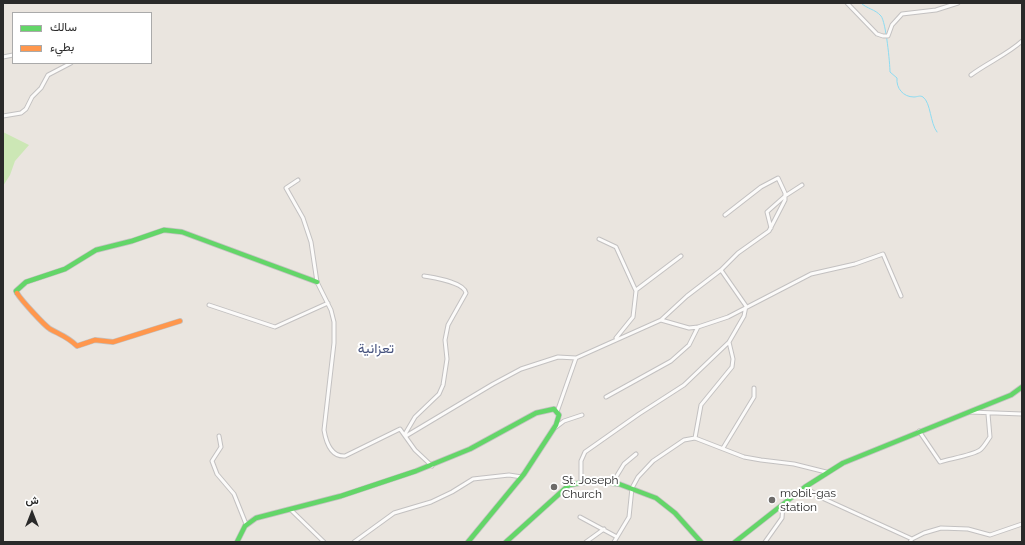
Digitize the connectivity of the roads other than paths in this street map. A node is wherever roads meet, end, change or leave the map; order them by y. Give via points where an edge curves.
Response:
1 (847, 3) edge
2 (958, 3) edge
3 (1022, 41) edge
4 (69, 64) edge
5 (971, 75) dead end
6 (3, 116) edge
7 (298, 180) dead end
8 (802, 185) dead end
9 (785, 196) junction
10 (725, 215) dead end
11 (771, 228) junction
12 (599, 239) dead end
13 (681, 256) dead end
14 (721, 270) junction
15 (424, 276) dead end
16 (318, 282) junction
17 (636, 290) junction
18 (901, 296) dead end
19 (328, 303) junction
20 (209, 305) dead end
21 (746, 306) junction
22 (661, 320) junction
23 (180, 321) dead end
24 (698, 327) junction
25 (613, 340) junction
26 (729, 342) junction
27 (576, 358) junction
28 (1022, 387) edge
29 (754, 388) dead end
30 (606, 397) dead end
31 (558, 412) junction
32 (970, 412) junction
33 (988, 414) junction
34 (1022, 414) edge
35 (582, 415) dead end
36 (553, 429) junction
37 (919, 431) junction
38 (405, 435) junction
39 (219, 436) dead end
40 (695, 438) junction
41 (723, 448) junction
42 (636, 454) dead end
43 (432, 466) junction
44 (826, 472) junction
45 (522, 477) junction
46 (582, 480) junction
47 (613, 482) junction
48 (805, 487) junction
49 (632, 488) junction
50 (783, 504) junction
51 (291, 510) junction
52 (580, 517) dead end
53 (246, 524) junction
54 (1022, 524) edge
55 (604, 529) junction
56 (617, 537) junction
57 (512, 540) edge
58 (911, 541) edge
59 (237, 542) edge
60 (324, 542) edge
61 (354, 542) edge
62 (468, 542) edge
63 (506, 542) edge
64 (586, 542) edge
65 (614, 542) edge
66 (702, 542) edge
67 (735, 542) edge
68 (765, 542) edge

1 - 2 street via 877,34 888,36 892,25 902,14 936,10
3 - 5 street
4 - 6 street via 48,75 26,110
7 - 16 street via 286,188 303,218 311,242
8 - 9 street
9 - 10 street via 782,183 778,178 774,179
9 - 11 street via 783,206
9 - 11 street via 768,212
11 - 14 street via 738,253
12 - 17 street via 614,245
13 - 17 street
14 - 21 street
14 - 22 street
15 - 38 street via 458,284 466,293 448,325 445,340 447,359 442,390 415,417
16 - 19 street
16 - 23 street via 182,232 168,230 96,250 65,269 26,282 16,291 22,301 49,328 67,336 77,346 95,340 113,342
17 - 25 street via 633,317
18 - 21 street via 883,254 855,264 811,274
19 - 20 street via 275,327
19 - 38 street via 335,329 324,430 330,448 337,455 345,456 394,430 400,429
21 - 24 street via 728,317
21 - 26 street via 742,320
22 - 24 street via 689,328
22 - 25 street
24 - 30 street via 689,345 671,361
25 - 27 street
26 - 40 street via 732,367 701,405
26 - 46 street via 684,385 585,452 580,461
27 - 31 street
27 - 38 street via 558,357 521,369
28 - 32 street via 1011,395
29 - 41 street via 754,397
31 - 36 street via 559,417
31 - 43 street via 552,409 539,411 486,441
32 - 33 street
32 - 37 street
33 - 34 street
33 - 37 street via 990,437 980,450 973,454 960,455 940,462
35 - 36 street via 564,421
36 - 45 street
37 - 44 street via 854,457
38 - 43 street via 415,450
39 - 53 street via 221,447 212,461 217,474 234,494
40 - 41 street
40 - 49 street via 684,440 653,461 638,477
41 - 44 street via 750,458 794,464
42 - 47 street via 624,464
43 - 51 street
44 - 48 street
45 - 61 street via 508,475 473,479 431,502 394,513
45 - 62 street
46 - 47 street
46 - 57 street via 566,487
47 - 49 street
48 - 50 street
48 - 58 street via 820,497
49 - 56 street via 629,517
49 - 66 street via 666,505
50 - 67 street
50 - 68 street via 782,518
51 - 53 street via 273,513
51 - 60 street
52 - 55 street
53 - 59 street
54 - 58 street via 990,535 968,528 941,528
55 - 56 street
55 - 64 street
56 - 65 street
57 - 63 street

